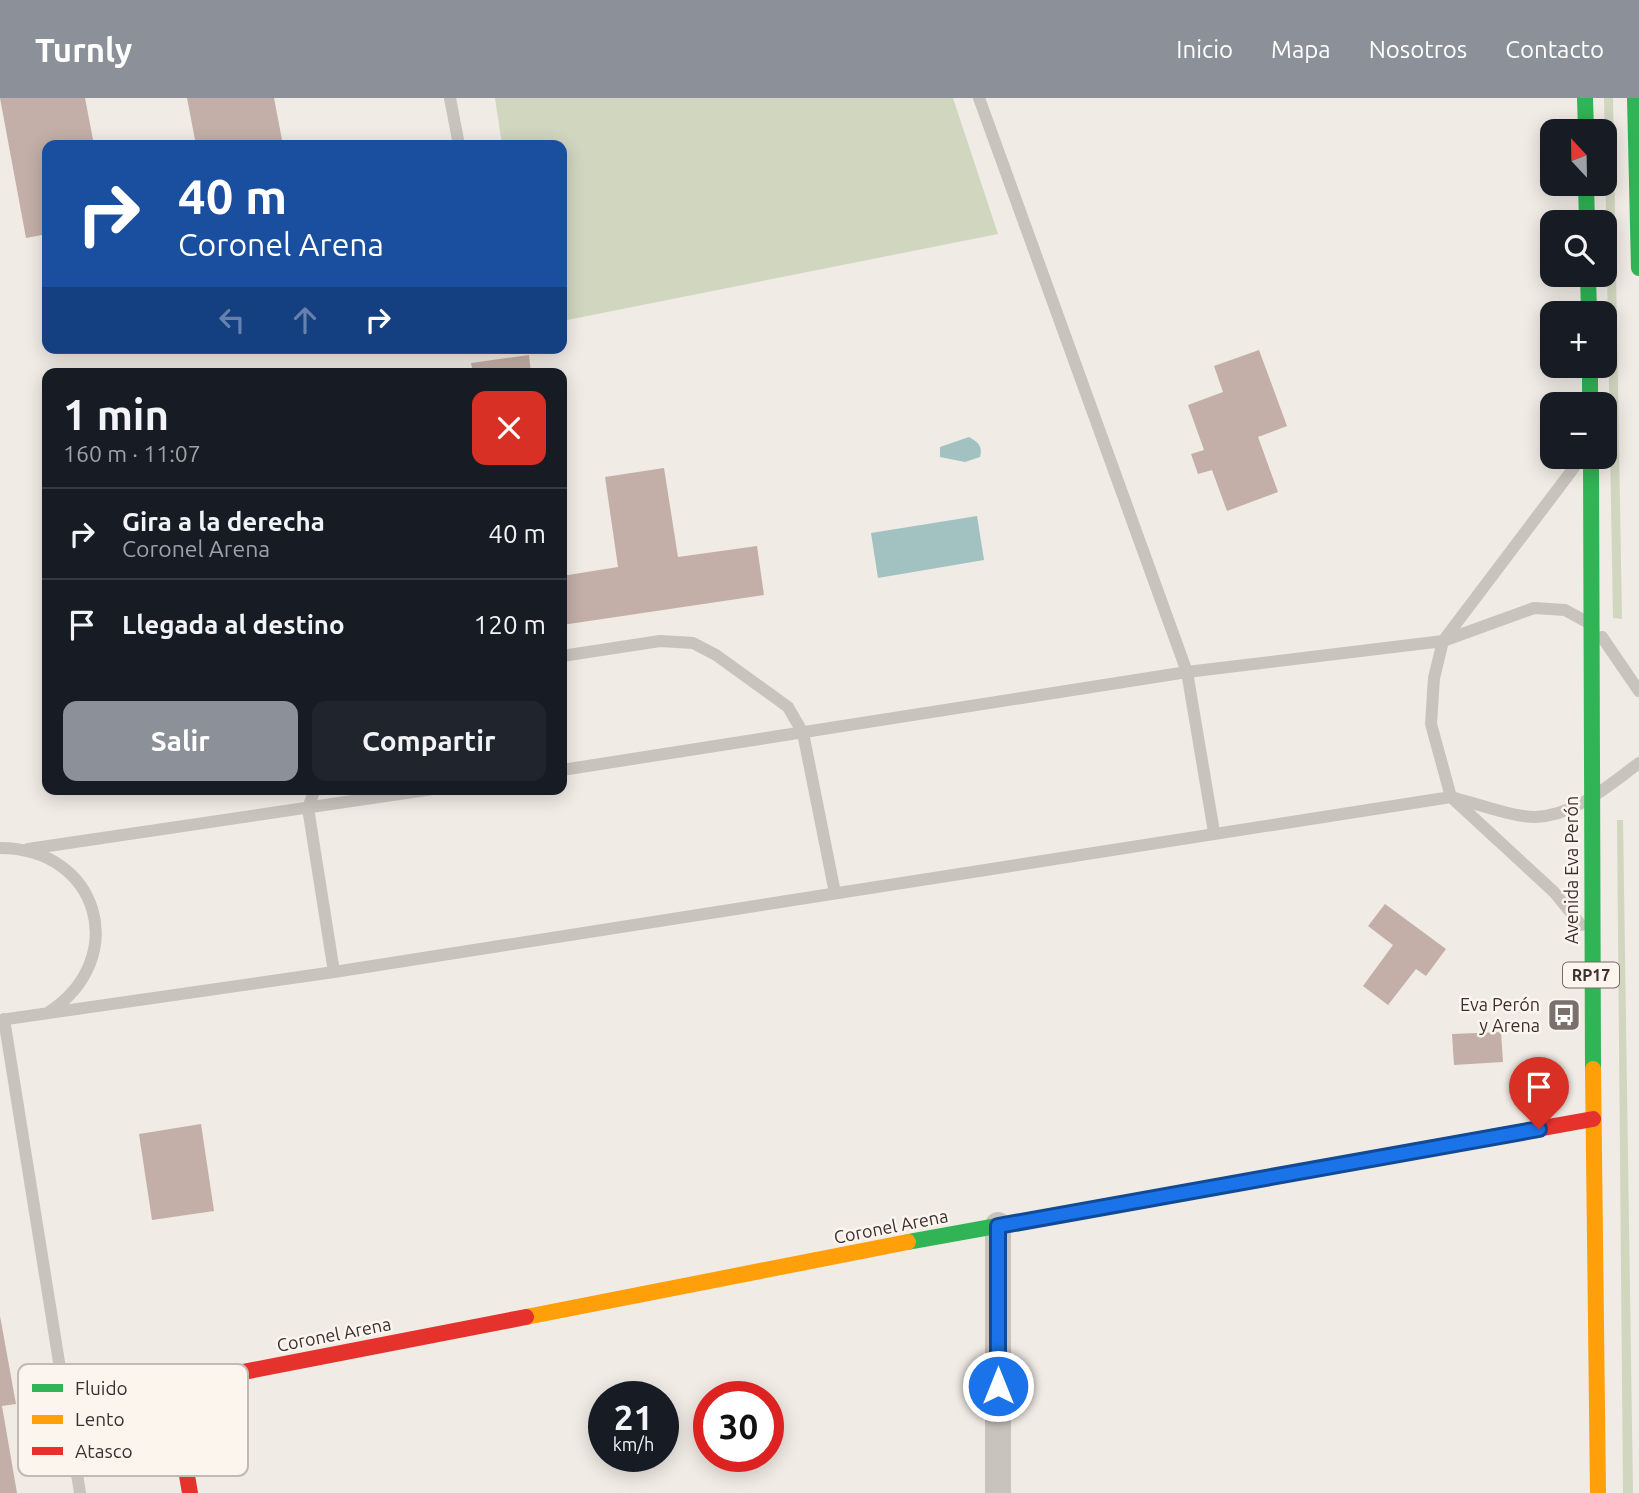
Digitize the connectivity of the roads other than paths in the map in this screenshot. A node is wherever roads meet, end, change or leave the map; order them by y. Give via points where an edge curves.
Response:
1 (450, 98) edge
2 (979, 98) edge
3 (1585, 98) edge
4 (1635, 98) edge
5 (1586, 119) edge
6 (458, 140) edge
7 (1639, 268) edge
8 (1573, 469) edge
9 (1591, 469) edge
10 (1594, 625) junction
11 (1443, 641) junction
12 (567, 655) edge
13 (1187, 672) junction
14 (1639, 691) edge
15 (803, 733) junction
16 (1639, 763) edge
17 (567, 769) edge
18 (313, 795) edge
19 (394, 795) edge
20 (1451, 797) junction
21 (1591, 797) junction
22 (308, 808) junction
23 (1214, 832) junction
24 (0, 841) edge
25 (0, 848) edge
26 (28, 849) junction
27 (835, 893) junction
28 (1591, 936) junction
29 (334, 972) junction
30 (46, 1014) junction
31 (2, 1019) edge
32 (1592, 1119) junction
33 (998, 1226) junction
34 (59, 1364) edge
35 (248, 1371) edge
36 (998, 1493) edge
37 (1598, 1493) edge

1 - 6 lane
2 - 13 lane
3 - 5 street
4 - 7 street
8 - 11 lane
9 - 10 street, Avenida Eva Perón / RP17
10 - 11 lane via 1565,610 1534,608
10 - 14 lane
10 - 21 street, Avenida Eva Perón / RP17
11 - 13 lane
11 - 20 lane via 1434,678 1431,724
12 - 15 lane via 660,641 693,643 716,654 788,707
13 - 15 lane
13 - 23 lane
15 - 17 lane
15 - 27 lane
16 - 21 lane
18 - 22 lane
19 - 22 lane
20 - 21 lane via 1534,817 1566,811
20 - 23 lane
20 - 28 lane via 1554,892
21 - 28 street, Avenida Eva Perón / RP17
22 - 26 lane
22 - 29 lane
23 - 27 lane
24 - 25 lane
25 - 26 lane
26 - 30 lane via 53,859 75,877 89,899 96,926 95,953 85,978 68,999
27 - 29 lane
28 - 32 street, Avenida Eva Perón / RP17
29 - 30 lane
30 - 31 lane
31 - 34 lane
32 - 33 street, Coronel Arena
32 - 37 street, Avenida Eva Perón / RP17
33 - 35 street, Coronel Arena
33 - 36 street

